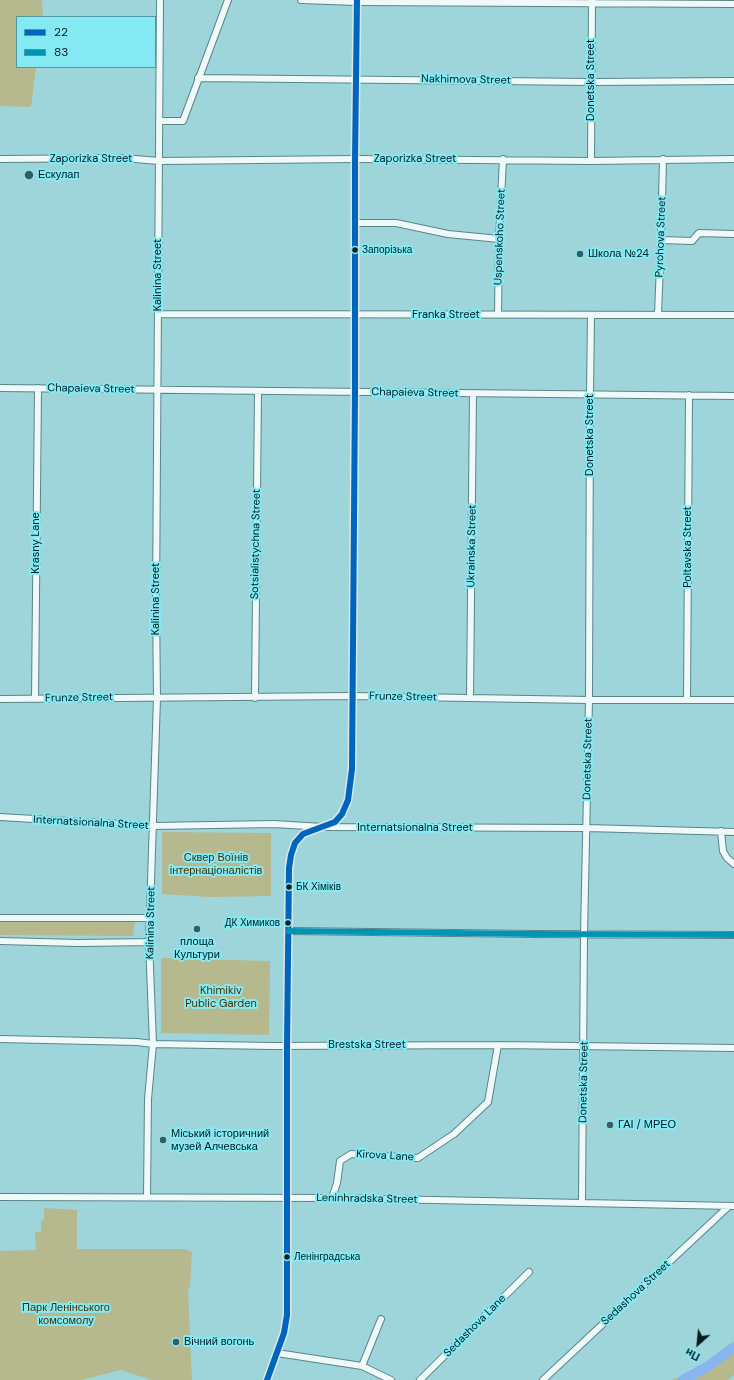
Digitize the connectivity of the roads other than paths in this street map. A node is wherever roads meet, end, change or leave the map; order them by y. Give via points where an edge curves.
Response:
1 (160, 0) edge
2 (228, 0) edge
3 (301, 0) edge
4 (357, 1) edge
5 (592, 2) edge
6 (734, 4) edge
7 (198, 78) junction
8 (355, 79) junction
9 (734, 81) edge
10 (592, 82) junction
11 (159, 121) junction
12 (0, 159) edge
13 (355, 159) junction
14 (663, 159) junction
15 (734, 159) edge
16 (503, 160) junction
17 (159, 161) junction
18 (590, 161) junction
19 (355, 223) junction
20 (734, 234) edge
21 (499, 239) junction
22 (661, 240) junction
23 (158, 314) junction
24 (355, 314) junction
25 (658, 314) junction
26 (498, 315) junction
27 (591, 315) junction
28 (734, 315) edge
29 (0, 388) edge
30 (38, 388) junction
31 (157, 390) junction
32 (258, 391) junction
33 (355, 392) junction
34 (473, 394) junction
35 (590, 394) junction
36 (689, 395) junction
37 (734, 396) edge
38 (351, 696) junction
39 (0, 698) edge
40 (157, 698) junction
41 (255, 698) junction
42 (470, 698) junction
43 (35, 699) junction
44 (589, 700) junction
45 (687, 700) junction
46 (734, 700) edge
47 (0, 817) edge
48 (153, 826) junction
49 (323, 827) junction
50 (587, 828) junction
51 (721, 831) junction
52 (734, 832) edge
53 (734, 864) edge
54 (0, 918) edge
55 (150, 918) junction
56 (289, 931) junction
57 (584, 934) junction
58 (734, 935) edge
59 (0, 941) edge
60 (149, 942) junction
61 (0, 1039) edge
62 (154, 1044) junction
63 (498, 1045) junction
64 (287, 1046) junction
65 (584, 1047) junction
66 (734, 1048) edge
67 (0, 1197) edge
68 (147, 1198) junction
69 (287, 1198) junction
70 (332, 1198) junction
71 (582, 1202) junction
72 (731, 1206) edge
73 (529, 1272) dead end
74 (381, 1319) dead end
75 (277, 1353) junction
76 (362, 1366) junction
77 (268, 1380) edge
78 (391, 1380) edge
79 (420, 1380) edge
80 (542, 1380) edge

1 - 11 street, Kalinina Street
2 - 7 street
3 - 4 street
4 - 5 street
4 - 8 main road
5 - 6 street
5 - 10 street, Donetska Street
7 - 8 street, Nakhimova Street
7 - 11 street via 183,121
8 - 10 street, Nakhimova Street
8 - 13 main road
9 - 10 street, Nakhimova Street
10 - 18 street, Donetska Street
11 - 17 street, Kalinina Street
12 - 17 street, Zaporizka Street via 123,158
13 - 16 street, Zaporizka Street
13 - 17 street, Zaporizka Street
13 - 19 main road
14 - 15 street, Zaporizka Street
14 - 18 street, Zaporizka Street
14 - 22 street, Pyrohova Street
16 - 18 street, Zaporizka Street
16 - 21 street, Uspenskoho Street
17 - 23 street, Kalinina Street
19 - 21 street via 396,223 448,234
19 - 24 main road
20 - 22 street via 699,234 692,241
21 - 26 street, Uspenskoho Street
22 - 25 street, Pyrohova Street
23 - 24 street, Franka Street
23 - 31 street, Kalinina Street
24 - 26 street, Franka Street
24 - 33 main road
25 - 27 street, Franka Street
25 - 28 street, Franka Street
26 - 27 street, Franka Street
27 - 35 street, Donetska Street
29 - 30 street, Chapaieva Street
30 - 31 street, Chapaieva Street
30 - 43 street, Krasny Lane
31 - 32 street, Chapaieva Street
31 - 40 street, Kalinina Street
32 - 33 street, Chapaieva Street
32 - 41 street, Sotsialistychna Street
33 - 34 street, Chapaieva Street
33 - 38 main road
34 - 35 street, Chapaieva Street
34 - 42 street, Ukrainska Street
35 - 36 street, Chapaieva Street
35 - 44 street, Donetska Street
36 - 37 street, Chapaieva Street
36 - 45 street, Poltavska Street
38 - 41 street, Frunze Street
38 - 42 street, Frunze Street
38 - 49 main road via 352,769 348,800 335,822
39 - 43 street, Frunze Street
40 - 41 street, Frunze Street
40 - 43 street, Frunze Street
40 - 48 street, Kalinina Street
42 - 44 street, Frunze Street
44 - 45 street, Frunze Street
44 - 50 street, Donetska Street
45 - 46 street, Frunze Street
47 - 48 street, Internatsionalna Street
48 - 49 street, Internatsionalna Street via 274,824
48 - 55 street, Kalinina Street
49 - 50 street, Internatsionalna Street
49 - 56 main road via 303,834 295,843 291,855
50 - 51 street, Internatsionalna Street
50 - 57 street, Donetska Street
51 - 52 street, Internatsionalna Street
51 - 53 street via 723,851
54 - 55 street
55 - 60 street, Kalinina Street
56 - 57 street
56 - 64 main road
57 - 58 street
57 - 65 street, Donetska Street
59 - 60 street
60 - 62 street, Kalinina Street
61 - 62 street, Brestska Street
62 - 64 street, Brestska Street
62 - 68 street, Kalinina Street via 148,1099
63 - 64 street, Brestska Street
63 - 65 street, Brestska Street
63 - 70 street, Kirova Lane via 488,1102 460,1128 418,1158 351,1154 340,1161
64 - 69 main road
65 - 66 street, Brestska Street
65 - 71 street, Donetska Street
67 - 68 street, Leninhradska Street
68 - 69 street, Leninhradska Street
69 - 70 street, Leninhradska Street
69 - 75 main road via 287,1315
70 - 71 street, Leninhradska Street
71 - 72 street, Leninhradska Street
72 - 80 street, Sedashova Street
73 - 79 street, Sedashova Lane
74 - 76 street
75 - 76 street
75 - 77 main road
76 - 78 street

